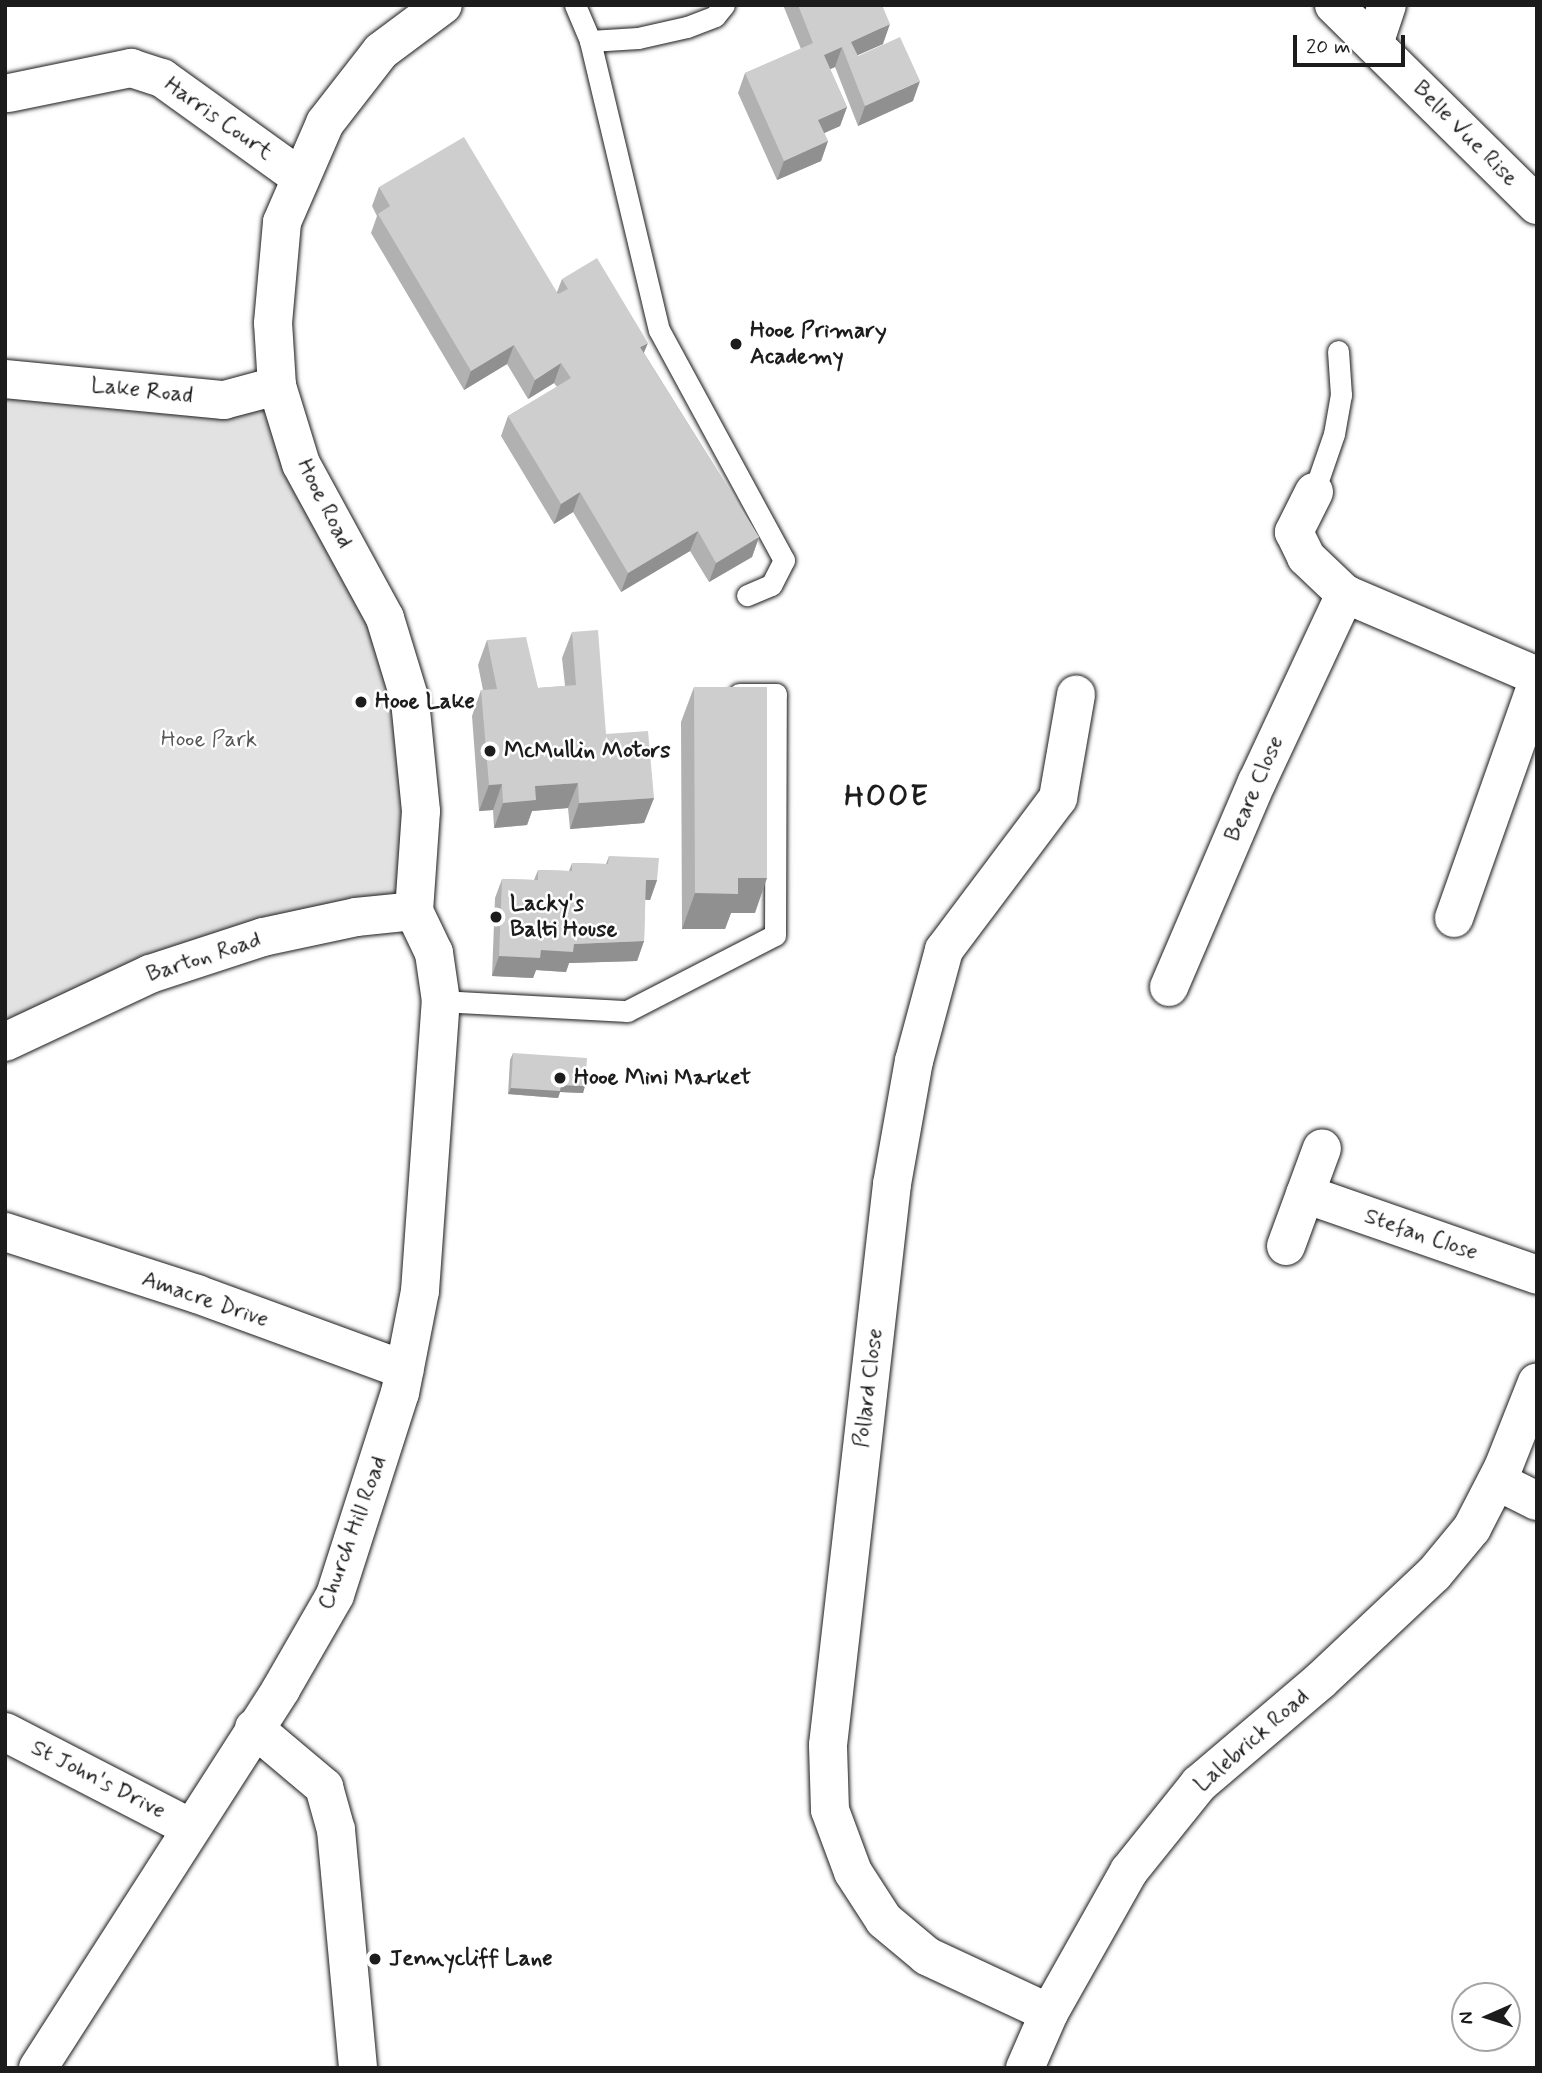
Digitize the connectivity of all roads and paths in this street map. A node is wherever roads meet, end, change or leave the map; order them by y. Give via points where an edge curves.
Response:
1 (443, 5) edge
2 (575, 5) edge
3 (724, 5) edge
4 (1334, 5) edge
5 (1387, 5) edge
6 (590, 41) junction
7 (1374, 44) junction
8 (9, 93) dead end
9 (300, 177) junction
10 (1537, 205) edge
11 (1338, 351) dead end
12 (5, 379) edge
13 (277, 386) junction
14 (1314, 492) joint
15 (1345, 593) junction
16 (747, 595) dead end
17 (1537, 676) edge
18 (1537, 684) edge
19 (726, 694) edge
20 (1076, 695) dead end
21 (414, 911) junction
22 (1454, 918) dead end
23 (1170, 986) dead end
24 (441, 1001) junction
25 (5, 1042) edge
26 (439, 1047) joint
27 (1322, 1148) dead end
28 (1305, 1194) junction
29 (5, 1232) edge
30 (1286, 1246) dead end
31 (1537, 1275) edge
32 (405, 1370) junction
33 (1537, 1382) edge
34 (1497, 1481) junction
35 (1537, 1501) edge
36 (254, 1728) junction
37 (5, 1732) edge
38 (191, 1828) junction
39 (1049, 2013) junction
40 (38, 2068) edge
41 (358, 2068) edge
42 (1025, 2068) edge

1 - 9 street, Hooe Road via 381,51 326,123
2 - 6 lane
3 - 6 lane via 715,16 687,27 638,38
4 - 7 street, Belle Vue Rise
5 - 7 street
6 - 16 lane via 659,330 784,560 771,585
7 - 10 street, Belle Vue Rise
8 - 9 street, Harris Court via 131,68 162,78
9 - 13 street, Hooe Road via 282,222 273,323
11 - 14 lane via 1340,396 1334,434
12 - 13 street, Lake Road via 225,400
13 - 21 street, Hooe Road via 301,464 385,618 410,700 421,811
14 - 15 street via 1294,532 1306,557
15 - 17 street
15 - 23 street, Beare Close via 1257,782
18 - 22 street
19 - 24 lane via 776,694 775,935 627,1011
20 - 39 street, Pollard Close via 1058,798 944,950 914,1061 892,1184 828,1745 831,1810 853,1872 884,1920 927,1956
21 - 24 street, Hooe Road via 433,953
21 - 25 street, Barton Road via 356,917 250,941 150,974
24 - 26 street, Hooe Road
26 - 32 street, Church Hill Road via 420,1291
27 - 28 street
28 - 30 street
28 - 31 street, Stefan Close
29 - 32 street, Amacre Drive via 197,1294
32 - 36 street, Church Hill Road via 366,1508 335,1595
33 - 34 street, Lalebrick Road
34 - 35 street
34 - 39 street, Lalebrick Road via 1472,1528 1434,1574 1320,1681 1199,1784 1129,1871
36 - 38 street, Church Hill Road
36 - 41 street via 324,1787 336,1830
37 - 38 street, St John's Drive
38 - 40 street, Church Hill Road
39 - 42 street, Lalebrick Road

